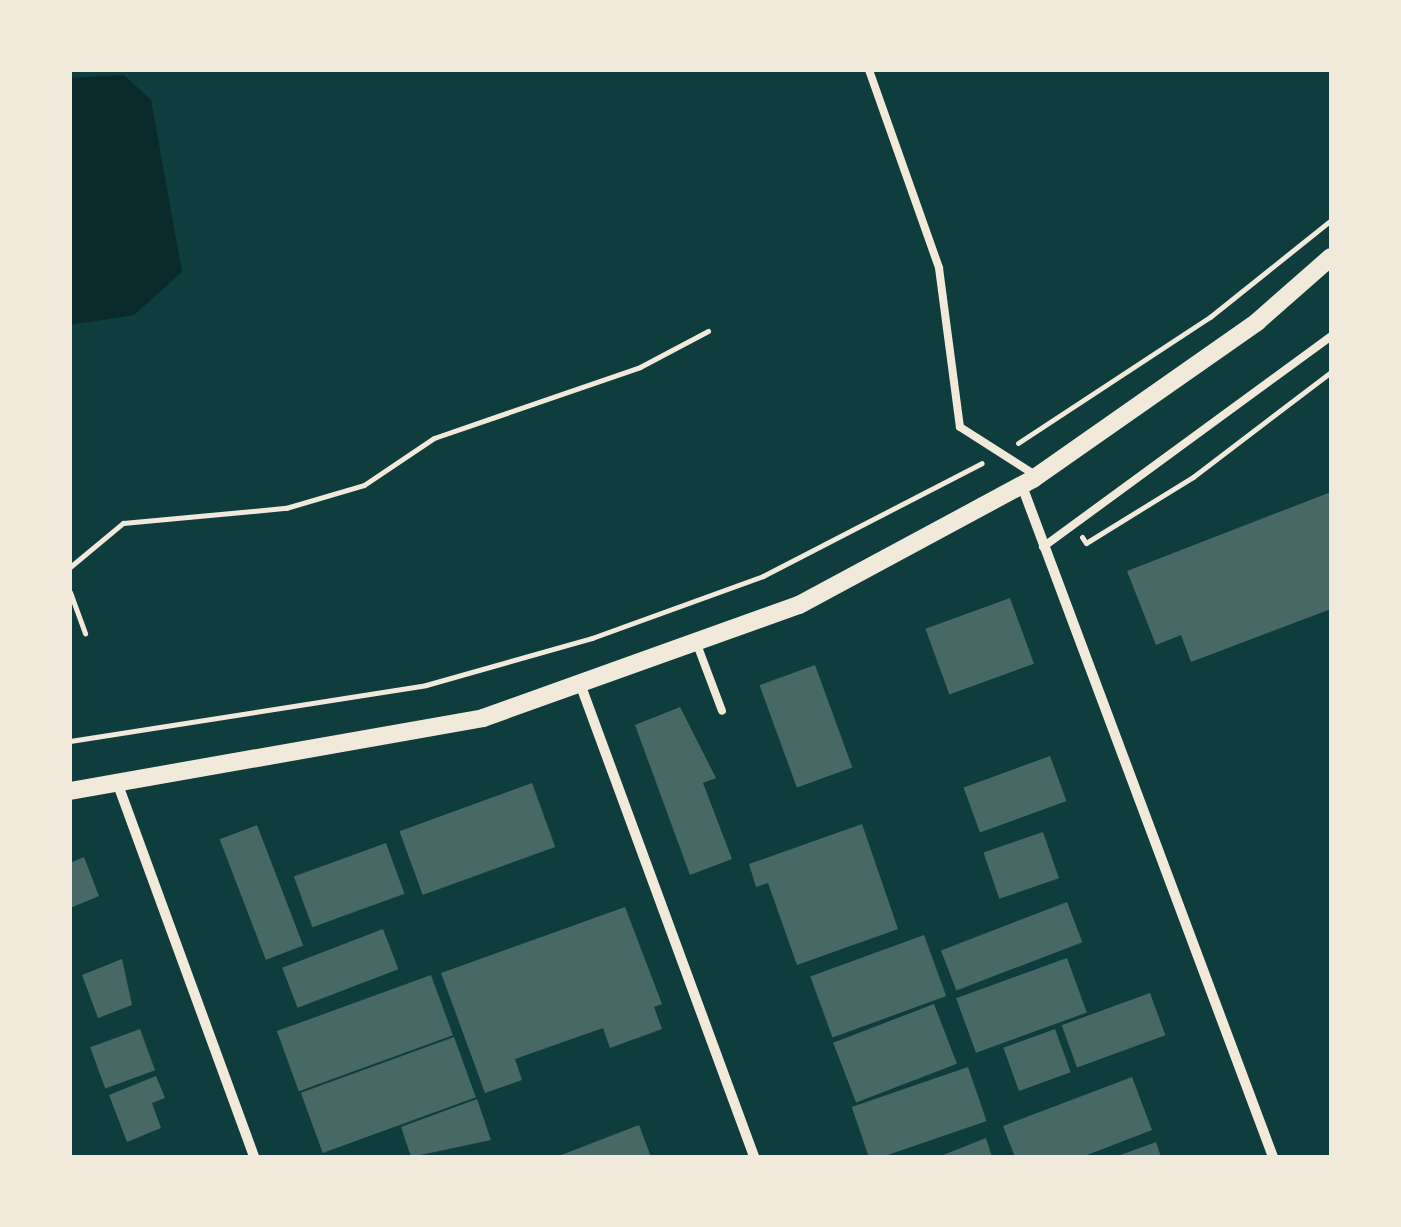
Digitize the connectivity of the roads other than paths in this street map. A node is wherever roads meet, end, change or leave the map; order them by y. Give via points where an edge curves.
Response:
1 (868, 70) edge
2 (1331, 257) edge
3 (1331, 336) edge
4 (1030, 481) junction
5 (1043, 547) junction
6 (698, 647) junction
7 (582, 689) junction
8 (722, 711) dead end
9 (116, 781) junction
10 (70, 792) edge
11 (254, 1157) edge
12 (754, 1157) edge
13 (1273, 1157) edge

1 - 4 lane via 939,268 958,421
2 - 4 street via 1257,322
3 - 5 lane
4 - 5 street
4 - 6 street via 887,563
5 - 13 street
6 - 7 street
6 - 8 lane
7 - 9 street via 427,730
7 - 12 street
9 - 10 street
9 - 11 street

